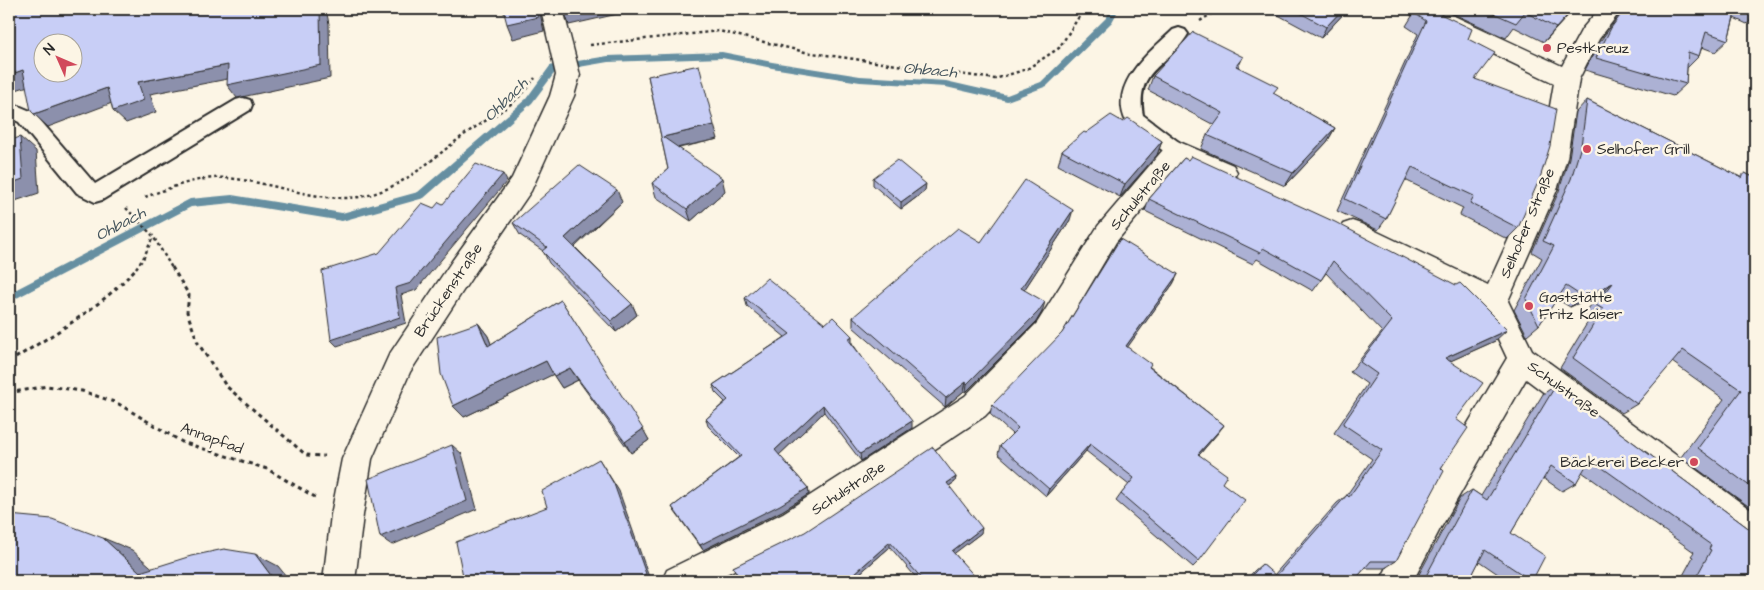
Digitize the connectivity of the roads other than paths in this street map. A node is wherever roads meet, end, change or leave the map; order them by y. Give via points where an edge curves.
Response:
1 (552, 9) edge
2 (1420, 9) edge
3 (1611, 9) edge
4 (1179, 34) dead end
5 (1567, 78) junction
6 (243, 105) dead end
7 (9, 109) edge
8 (1177, 151) junction
9 (1246, 182) edge
10 (1334, 223) edge
11 (1494, 301) junction
12 (1522, 360) junction
13 (1755, 532) edge
14 (339, 581) edge
15 (678, 581) edge
16 (1396, 581) edge

1 - 14 street, Brückenstraße via 565,62 562,96 522,184 399,364 357,460
2 - 5 street
3 - 5 street, Selhofer Straße via 1590,35
4 - 8 lane via 1138,76 1131,98 1134,118
5 - 11 street, Selhofer Straße via 1554,158 1544,190
6 - 7 lane via 95,194 84,187 26,117
8 - 9 street, Schulstraße
8 - 15 street, Schulstraße via 1107,234 1047,332 975,406 794,524
10 - 11 street
11 - 12 street, Schulstraße
12 - 13 street, Schulstraße
12 - 16 street

